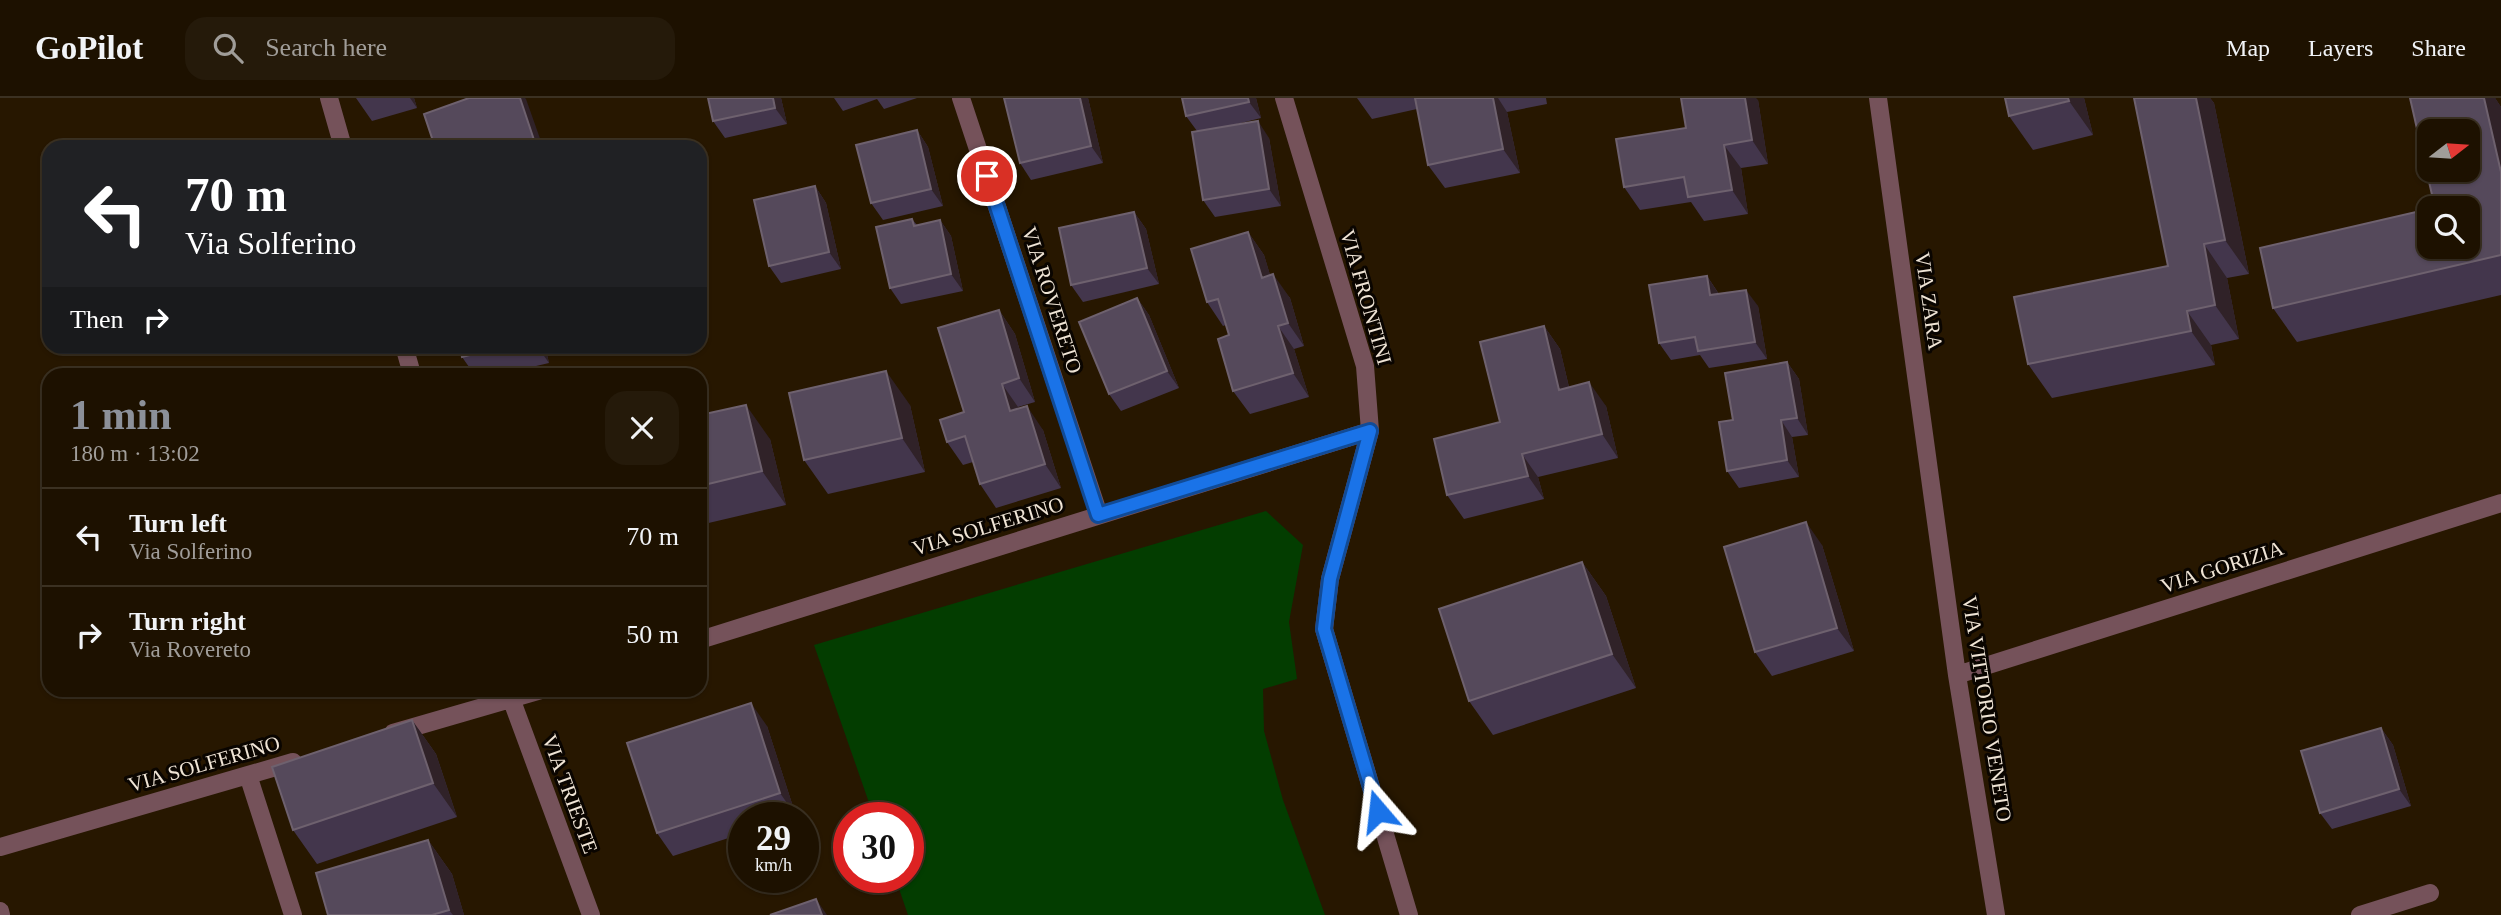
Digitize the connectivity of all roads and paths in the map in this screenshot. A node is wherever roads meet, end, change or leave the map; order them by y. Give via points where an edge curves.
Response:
1 (329, 98) edge
2 (961, 98) edge
3 (1284, 98) edge
4 (1878, 98) edge
5 (341, 140) edge
6 (1370, 431) junction
7 (2501, 503) edge
8 (1934, 511) joint
9 (1098, 515) junction
10 (707, 638) edge
11 (1957, 675) junction
12 (500, 697) edge
13 (510, 697) edge
14 (379, 737) edge
15 (313, 756) edge
16 (248, 775) junction
17 (0, 847) edge
18 (2430, 893) dead end
19 (293, 915) edge
20 (591, 915) edge
21 (1409, 915) edge
22 (1996, 915) edge
23 (2360, 915) edge

1 - 5 street
2 - 9 street, VIA ROVERETO
3 - 6 street, VIA FRONTINI via 1365,366
4 - 8 street, VIA ZARA
6 - 9 street, VIA SOLFERINO
6 - 21 street, VIA FRONTINI via 1330,579 1324,629
7 - 11 street, VIA GORIZIA
8 - 11 street, VIA VITTORIO VENETO
9 - 10 street, VIA SOLFERINO
11 - 22 street, VIA VITTORIO VENETO
12 - 14 street
13 - 20 street, VIA TRIESTE
15 - 16 street, VIA SOLFERINO
16 - 17 street, VIA SOLFERINO
16 - 19 street
18 - 23 street

